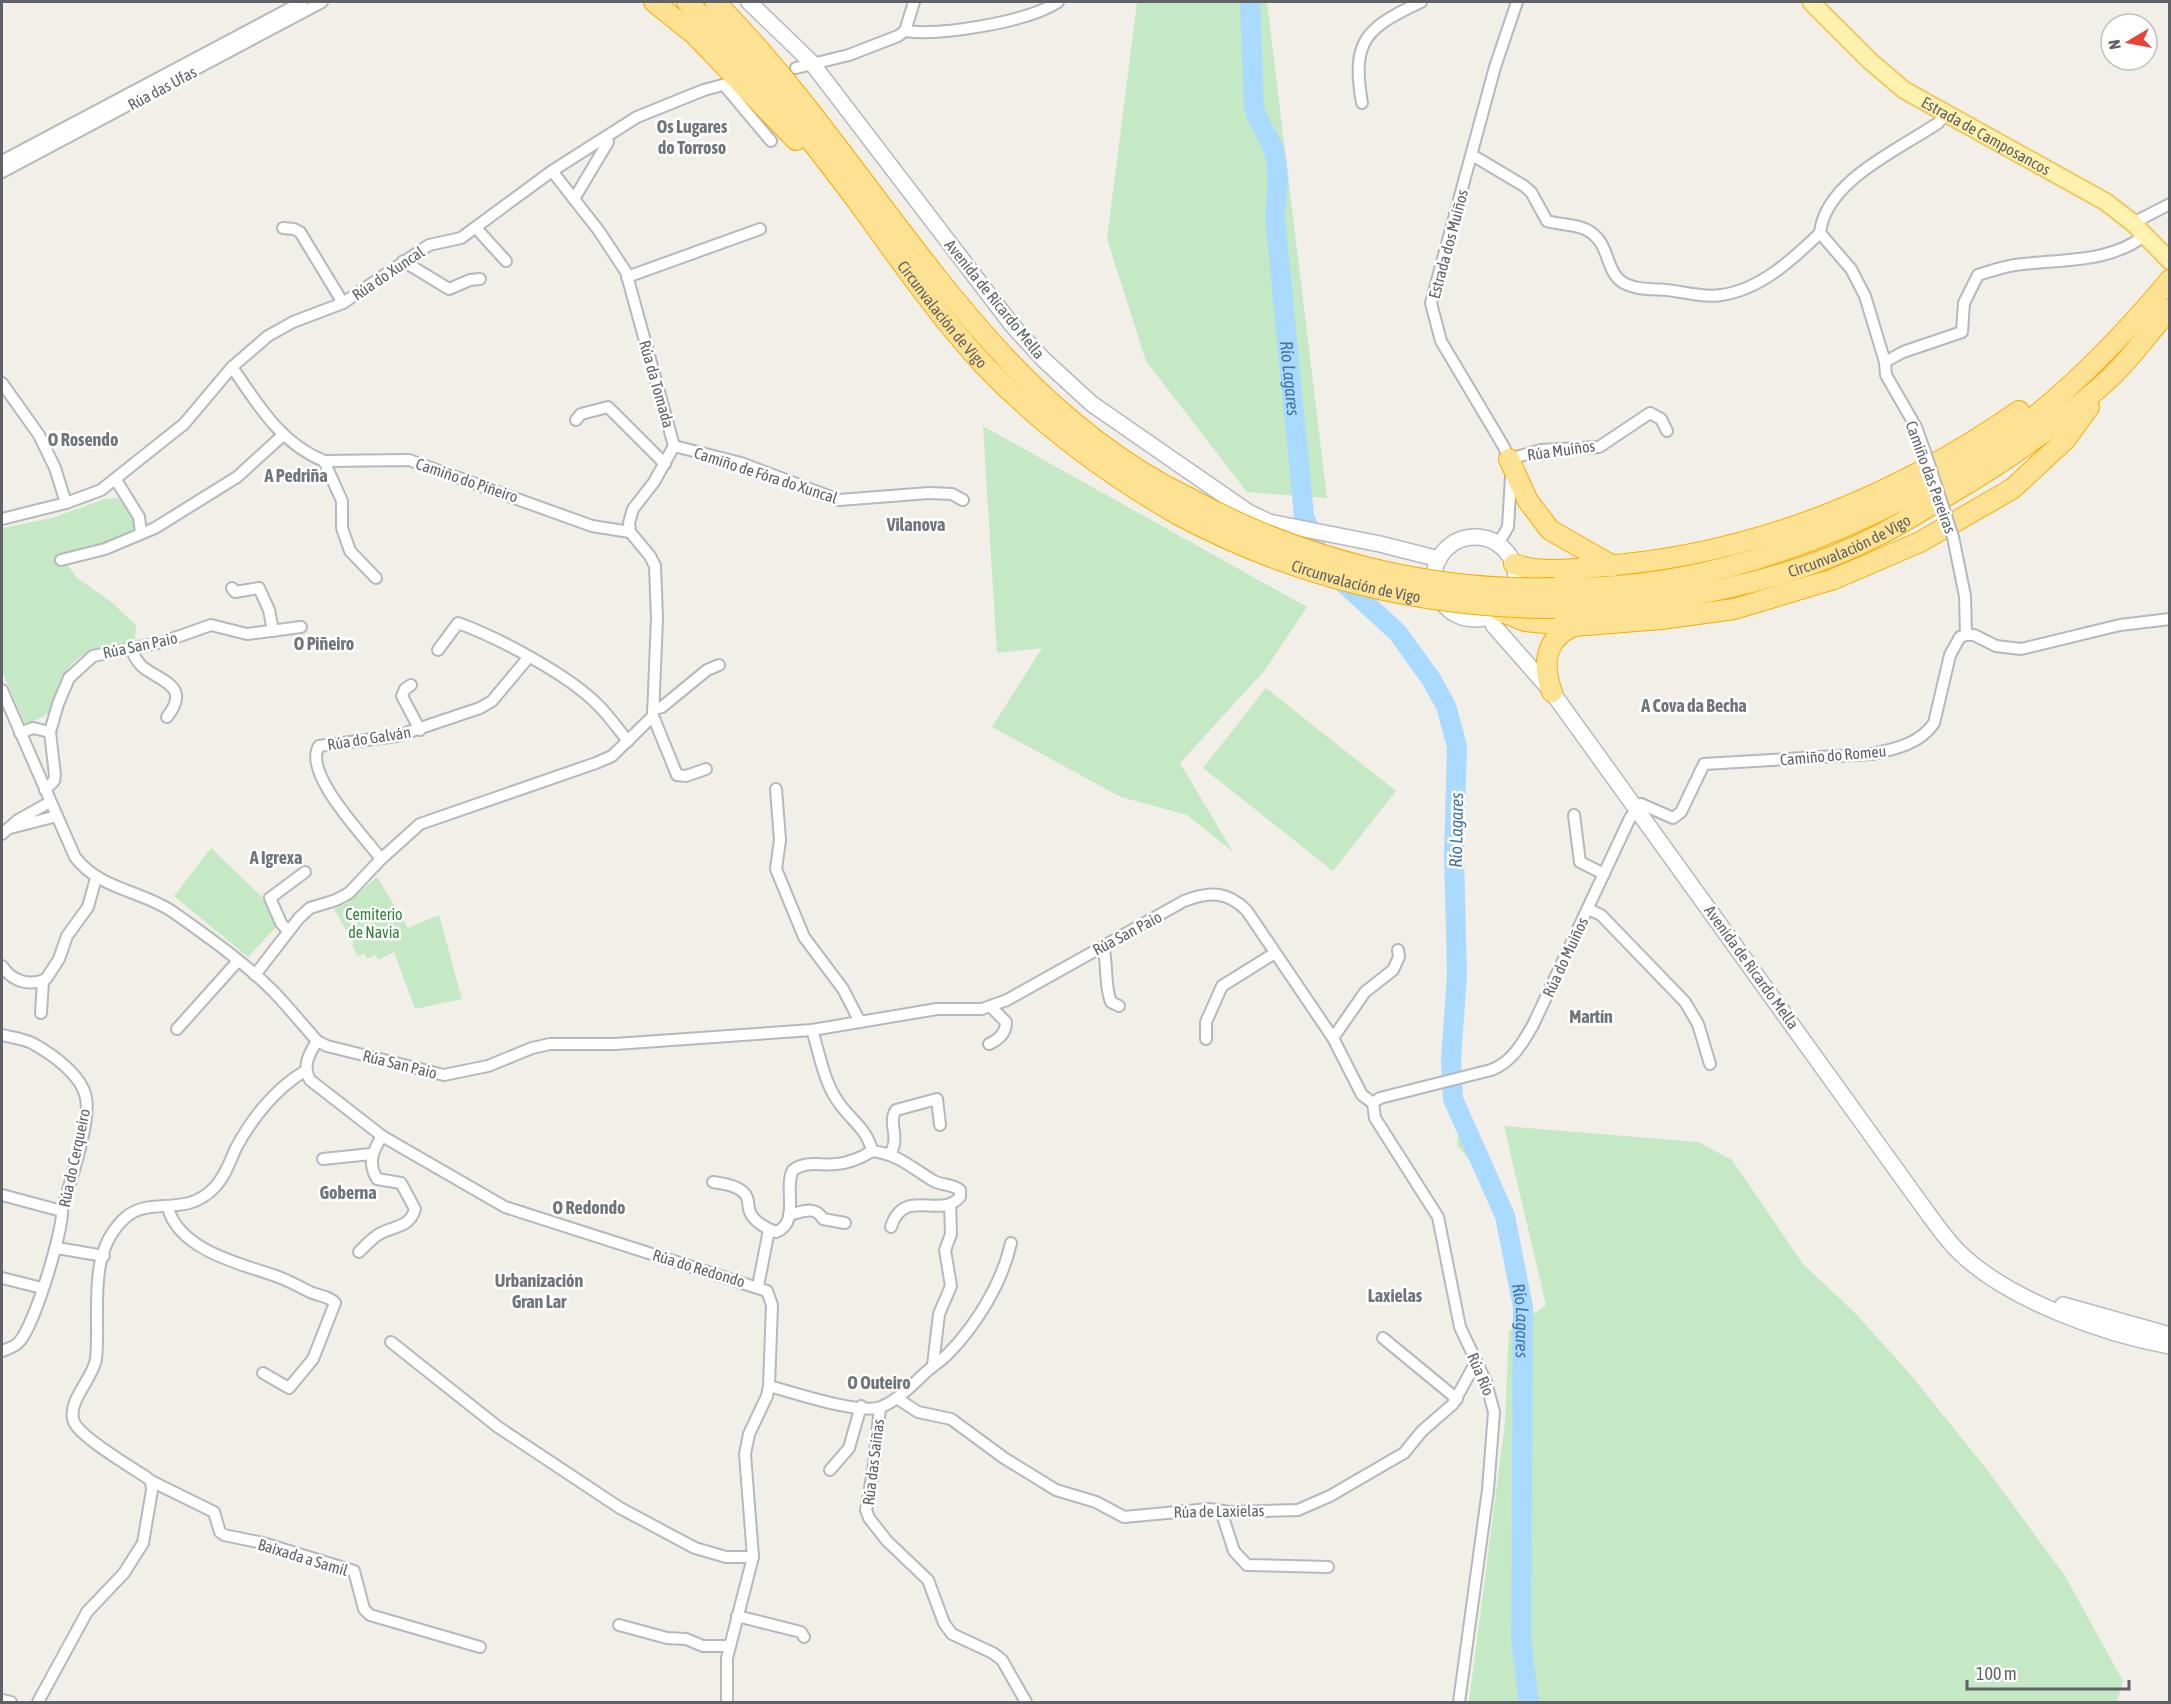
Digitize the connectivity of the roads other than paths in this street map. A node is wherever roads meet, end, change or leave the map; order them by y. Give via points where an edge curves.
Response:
1 (302, 2) edge
2 (322, 2) edge
3 (654, 2) edge
4 (687, 2) edge
5 (715, 2) edge
6 (749, 2) edge
7 (914, 2) edge
8 (1058, 2) edge
9 (1421, 2) edge
10 (1517, 2) edge
11 (1811, 2) edge
12 (905, 31) junction
13 (811, 63) junction
14 (796, 68) dead end
15 (1362, 103) dead end
16 (1945, 115) junction
17 (771, 141) dead end
18 (608, 142) dead end
19 (1473, 155) junction
20 (2, 161) edge
21 (552, 171) junction
22 (2, 172) edge
23 (574, 199) junction
24 (2169, 204) edge
25 (283, 228) dead end
26 (476, 228) junction
27 (760, 229) dead end
28 (2139, 229) junction
29 (1820, 232) junction
30 (894, 255) junction
31 (2164, 255) edge
32 (403, 261) junction
33 (506, 261) dead end
34 (627, 277) junction
35 (480, 279) dead end
36 (2169, 280) edge
37 (343, 303) junction
38 (2169, 309) edge
39 (2126, 330) junction
40 (1885, 362) junction
41 (232, 368) junction
42 (2112, 376) junction
43 (2, 383) edge
44 (576, 420) dead end
45 (1667, 431) dead end
46 (282, 436) junction
47 (674, 446) junction
48 (1509, 459) junction
49 (324, 461) junction
50 (665, 464) junction
51 (116, 480) junction
52 (963, 500) dead end
53 (66, 503) junction
54 (2, 519) edge
55 (630, 532) junction
56 (141, 533) junction
57 (1498, 544) junction
58 (1439, 559) junction
59 (61, 560) dead end
60 (1514, 564) junction
61 (1613, 566) junction
62 (376, 578) dead end
63 (232, 588) dead end
64 (1495, 614) junction
65 (2169, 619) edge
66 (1574, 626) junction
67 (302, 627) dead end
68 (273, 631) junction
69 (1966, 635) junction
70 (130, 648) junction
71 (438, 650) dead end
72 (528, 658) junction
73 (719, 666) dead end
74 (411, 685) dead end
75 (2, 690) edge
76 (1552, 692) junction
77 (653, 712) junction
78 (167, 717) dead end
79 (420, 730) junction
80 (50, 732) junction
81 (20, 733) junction
82 (628, 741) junction
83 (706, 769) dead end
84 (776, 789) dead end
85 (45, 790) junction
86 (50, 802) junction
87 (1636, 809) junction
88 (1574, 815) dead end
89 (57, 816) junction
90 (6, 831) edge
91 (381, 858) junction
92 (305, 872) dead end
93 (1604, 874) junction
94 (96, 878) junction
95 (1588, 909) junction
96 (288, 931) junction
97 (1103, 946) junction
98 (1398, 950) dead end
99 (1275, 953) junction
100 (237, 962) junction
101 (2, 966) edge
102 (255, 975) junction
103 (43, 981) junction
104 (1119, 1006) dead end
105 (991, 1007) junction
106 (41, 1013) dead end
107 (860, 1022) junction
108 (177, 1029) dead end
109 (812, 1030) junction
110 (2, 1035) edge
111 (1333, 1038) junction
112 (1206, 1039) dead end
113 (317, 1041) junction
114 (989, 1044) dead end
115 (1710, 1064) dead end
116 (305, 1071) junction
117 (1373, 1103) junction
118 (940, 1125) dead end
119 (382, 1136) junction
120 (872, 1151) junction
121 (371, 1154) junction
122 (890, 1154) junction
123 (323, 1159) dead end
124 (713, 1182) dead end
125 (2, 1195) edge
126 (950, 1204) junction
127 (168, 1208) junction
128 (62, 1211) junction
129 (789, 1215) junction
130 (845, 1223) dead end
131 (891, 1227) dead end
132 (769, 1230) junction
133 (1011, 1243) dead end
134 (57, 1248) junction
135 (359, 1252) dead end
136 (104, 1256) junction
137 (2, 1278) edge
138 (758, 1286) junction
139 (42, 1288) junction
140 (2031, 1298) junction
141 (1383, 1338) dead end
142 (391, 1342) dead end
143 (2165, 1344) edge
144 (2, 1351) edge
145 (1476, 1362) junction
146 (933, 1365) junction
147 (263, 1373) dead end
148 (769, 1386) junction
149 (898, 1399) junction
150 (1456, 1399) junction
151 (861, 1406) junction
152 (880, 1408) junction
153 (830, 1470) dead end
154 (151, 1481) junction
155 (1221, 1511) junction
156 (753, 1557) junction
157 (1328, 1567) dead end
158 (737, 1616) junction
159 (619, 1625) dead end
160 (804, 1637) dead end
161 (730, 1646) junction
162 (480, 1647) dead end
163 (2, 1701) edge
164 (11, 1702) edge
165 (38, 1702) edge
166 (727, 1702) edge
167 (1026, 1702) edge
168 (1459, 1702) edge

1 - 20 street, Rúa das Ufas
2 - 22 street, Rúa das Ufas
3 - 30 highway via 695,35 795,138 877,243
4 - 30 highway, Circunvalación de Vigo via 739,54 798,124
5 - 39 highway, Circunvalación de Vigo, bridge via 811,109 959,307 1041,393 1086,432 1162,483 1216,513 1276,538 1370,568 1457,583 1597,587 1677,578 1779,552 1890,508 1989,450 2053,399
6 - 13 main road, Avenida de Ricardo Mella
7 - 12 street
8 - 12 street via 1046,10 989,24 920,33
9 - 15 street via 1393,15 1366,39 1358,59
10 - 19 street, Estrada dos Muíños via 1495,67
11 - 16 main road, Estrada de Camposancos via 1904,90
12 - 13 street via 887,42 849,55
13 - 14 street
13 - 58 main road, Avenida de Ricardo Mella via 998,307 1044,360 1092,404 1248,512 1269,522
16 - 28 main road, Estrada de Camposancos via 2072,181
16 - 29 street via 1838,192
17 - 21 street, Rúa do Xuncal via 727,84 636,117
18 - 23 street
19 - 29 street via 1531,192 1547,221 1586,230 1598,238 1617,277 1634,286 1709,295 1731,293 1779,269
19 - 48 street, Estrada dos Muíños via 1433,291 1432,314 1448,355
21 - 23 street, Rúa da Tomada
21 - 26 street, Rúa do Xuncal
23 - 34 street, Rúa da Tomada
24 - 28 street
25 - 37 street via 300,232
26 - 32 street, Rúa do Xuncal via 461,238 435,242
26 - 33 street
27 - 34 street
28 - 31 main road, Estrada de Camposancos
28 - 40 street via 2134,244 2087,257 2015,265 1978,275 1964,303 1962,332
29 - 40 street, Camiño das Pereiras via 1851,269 1865,296
30 - 42 highway, Circunvalación de Vigo, bridge via 950,326 1008,389 1069,443 1131,487 1177,514 1266,556 1370,588 1456,603 1555,608 1623,604 1711,592 1789,570 1880,534 1995,468 2061,420
32 - 35 street via 449,289
32 - 37 street, Rúa do Xuncal
34 - 47 street, Rúa da Tomada
36 - 39 highway, Circunvalación de Vigo
37 - 41 street, Rúa do Xuncal via 276,331
38 - 42 highway, Circunvalación de Vigo
39 - 61 highway via 2110,336 2049,390 1993,429 1851,506 1744,543 1671,560
40 - 69 street, Camiño das Pereiras, bridge via 1890,383 1916,427 1953,537 1965,596
41 - 46 street
41 - 51 street, Rúa do Xuncal via 184,424
42 - 66 highway via 2064,440 2012,489 1920,542 1834,579 1734,609
43 - 53 street via 39,435
44 - 50 street via 581,414 608,407
45 - 48 street, Rúa Muíños via 1661,419 1650,413 1599,447 1541,450
46 - 49 street
46 - 56 street via 237,477
47 - 50 street, Rúa da Tomada
47 - 52 street, Camiño de Fóra do Xuncal via 741,463 839,501 929,494 952,494
48 - 57 street, Estrada dos Muíños via 1510,512 1508,526
48 - 61 highway via 1528,501 1551,530
49 - 55 street, Camiño do Piñeiro via 409,460 592,526
49 - 62 street via 342,501 342,528 350,550
50 - 55 street, Rúa da Tomada via 633,509
51 - 53 street, Rúa do Xuncal
51 - 56 street via 139,517
53 - 54 street, Rúa do Xuncal
55 - 77 street via 655,566
56 - 59 street via 121,544
57 - 58 main road via 1482,538 1465,538 1450,546
57 - 60 main road
58 - 64 main road via 1435,586 1448,609 1463,618
60 - 61 highway via 1544,569
60 - 64 main road via 1515,590
63 - 68 street via 235,592 259,588
64 - 66 highway
64 - 76 main road, Avenida de Ricardo Mella via 1494,626
65 - 69 street via 2120,625 2021,649 1996,646
66 - 76 highway via 1556,636 1549,650 1546,667
67 - 68 street, Rúa San Paio
68 - 70 street, Rúa San Paio via 247,634 211,625 163,642
69 - 87 street, Camiño do Romeu via 1955,644 1934,723 1920,738 1872,754 1708,762 1700,767 1681,812 1673,818 1641,804
70 - 78 street via 142,667 172,687 176,706
70 - 80 street, Rúa San Paio via 93,656 76,669 64,688
71 - 72 street via 458,623 485,632
72 - 79 street, Rúa do Galván via 486,705
72 - 82 street via 570,682 598,705
73 - 77 street via 707,670
74 - 79 street via 402,696
75 - 81 street
76 - 87 main road, Avenida de Ricardo Mella
77 - 82 street
77 - 83 street via 677,775
79 - 91 street, Rúa do Galván via 372,741 322,744 316,751 317,770 324,785
80 - 81 street via 33,728
80 - 85 street, Rúa San Paio via 55,776
81 - 85 street
82 - 91 street via 612,756 596,763 420,824
84 - 107 street via 780,840 776,869 804,937 843,989
85 - 86 street
86 - 89 street
86 - 90 street
87 - 93 street, Rúa do Muiños
87 - 140 main road, Avenida de Ricardo Mella via 1946,1238 1973,1264
88 - 93 street via 1580,862
89 - 90 street
89 - 94 street via 75,856
91 - 96 street via 349,893 310,908
92 - 96 street via 270,898
93 - 95 street, Rúa do Muiños
94 - 100 street via 167,908
94 - 103 street via 88,907
95 - 115 street via 1601,915 1685,1002 1698,1024
95 - 117 street, Rúa do Muiños via 1525,1039 1502,1066
96 - 102 street
97 - 99 street, Rúa San Paio via 1184,901 1219,893 1239,903
97 - 104 street via 1109,996
97 - 105 street, Rúa San Paio
98 - 111 street via 1393,970 1365,992
99 - 111 street, Rúa San Paio
99 - 112 street via 1222,986 1206,1022
100 - 102 street
100 - 108 street
101 - 103 street via 17,981
102 - 113 street
103 - 106 street
105 - 107 street, Rúa San Paio via 937,1009
105 - 114 street via 1006,1027
107 - 109 street, Rúa San Paio
109 - 113 street, Rúa San Paio via 615,1044 550,1044 488,1066 444,1075
109 - 120 street via 835,1097 869,1136
110 - 128 street, Rúa do Cerqueiro via 31,1042 51,1056 80,1083 86,1098 86,1119
111 - 117 street, Rúa San Paio via 1362,1095
113 - 116 street
116 - 119 street, Rúa do Redondo via 310,1080
116 - 127 street, Baixada a Samil via 275,1094 243,1137 216,1186 199,1200
117 - 145 street, Rúa Río via 1379,1126 1438,1217 1457,1317
118 - 122 street via 937,1099 896,1110 896,1142
119 - 121 street
119 - 138 street, Rúa do Redondo via 505,1207
120 - 122 street
120 - 129 street via 854,1161 813,1163 793,1170
121 - 123 street
121 - 135 street via 376,1179 401,1183 415,1209 408,1221 395,1230 380,1233
122 - 126 street via 936,1182 960,1190 960,1197
124 - 132 street via 743,1192 751,1215
125 - 128 street
126 - 131 street via 910,1206 899,1212
126 - 146 street via 951,1234 945,1250 951,1286 939,1314
127 - 136 street, Baixada a Samil via 150,1207 128,1215 114,1231
127 - 147 street via 171,1218 192,1242 331,1298 335,1303 314,1359 289,1388
128 - 134 street, Rúa do Cerqueiro
129 - 130 street via 810,1210 823,1219
129 - 132 street via 781,1230
132 - 138 street
133 - 146 street via 994,1289 948,1354
134 - 136 street
134 - 139 street, Rúa do Cerqueiro
136 - 154 street, Baixada a Samil via 95,1300 95,1363 74,1405 73,1418 81,1431
137 - 139 street
138 - 148 street, Rúa do Redondo via 771,1298
139 - 144 street, Rúa do Cerqueiro via 28,1329 19,1343
140 - 143 main road, Avenida de Ricardo Mella via 2108,1319
140 - 143 main road, Avenida de Ricardo Mella via 2050,1310 2091,1325
141 - 150 street
142 - 156 street via 498,1427 620,1508 695,1548 726,1557
145 - 150 street, Rúa de Laxielas
145 - 168 street, Rúa Río via 1492,1401 1495,1424
146 - 149 street
148 - 151 street via 806,1398
148 - 156 street, Rúa do Redondo via 745,1454
149 - 152 street
149 - 155 street, Rúa de Laxielas via 918,1412 951,1419 1056,1490 1096,1502 1124,1517
150 - 155 street, Rúa de Laxielas via 1393,1461 1312,1506 1298,1510
151 - 152 street
151 - 153 street via 849,1448
152 - 167 street, Rúa das Saíñas via 866,1510 869,1518 928,1580 952,1634 1002,1660
154 - 162 street, Baixada a Samil via 214,1512 224,1535 354,1571 364,1609 370,1616
154 - 165 street via 143,1543 124,1573 87,1612
155 - 157 street via 1234,1551 1247,1565
156 - 158 street, Rúa do Redondo
158 - 160 street via 801,1632
158 - 161 street, Rúa do Redondo
159 - 161 street via 703,1646
161 - 166 street, Rúa do Redondo
163 - 164 street

